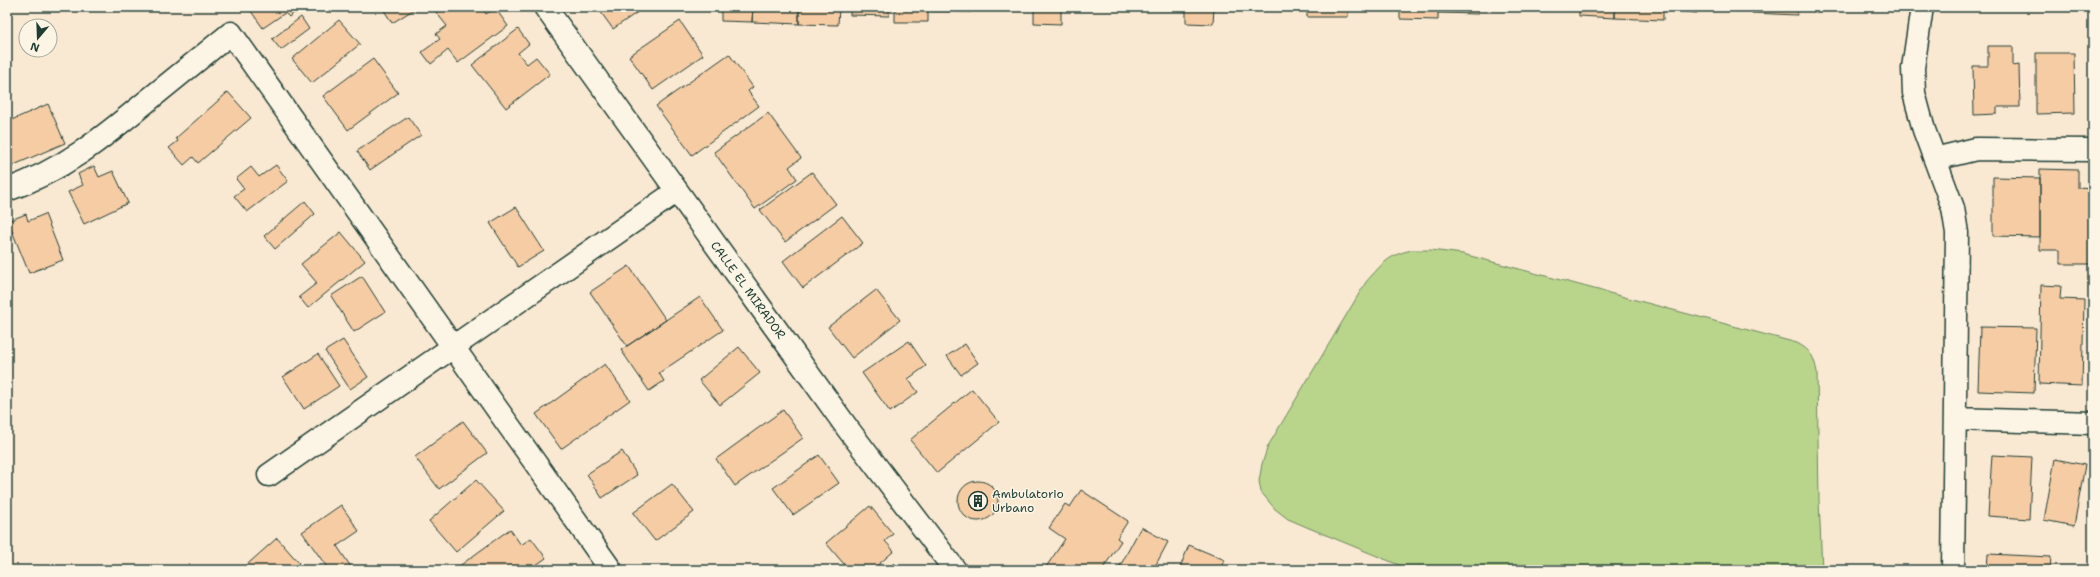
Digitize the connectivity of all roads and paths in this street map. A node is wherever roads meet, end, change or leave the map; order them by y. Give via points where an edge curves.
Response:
1 (545, 7) edge
2 (1922, 7) edge
3 (2093, 150) edge
4 (1935, 159) junction
5 (7, 190) edge
6 (677, 191) junction
7 (453, 347) junction
8 (1955, 419) junction
9 (2093, 423) edge
10 (269, 475) dead end
11 (611, 570) edge
12 (955, 570) edge
13 (1953, 570) edge

1 - 6 street, CALLE EL MIRADOR
2 - 4 street via 1913,68 1914,93
3 - 4 street via 1976,149
4 - 8 street via 1953,208 1957,233
5 - 7 street via 36,180 71,160 231,33
6 - 7 street
6 - 12 street, CALLE EL MIRADOR via 848,429
7 - 10 street
7 - 11 street
8 - 9 street
8 - 13 street

